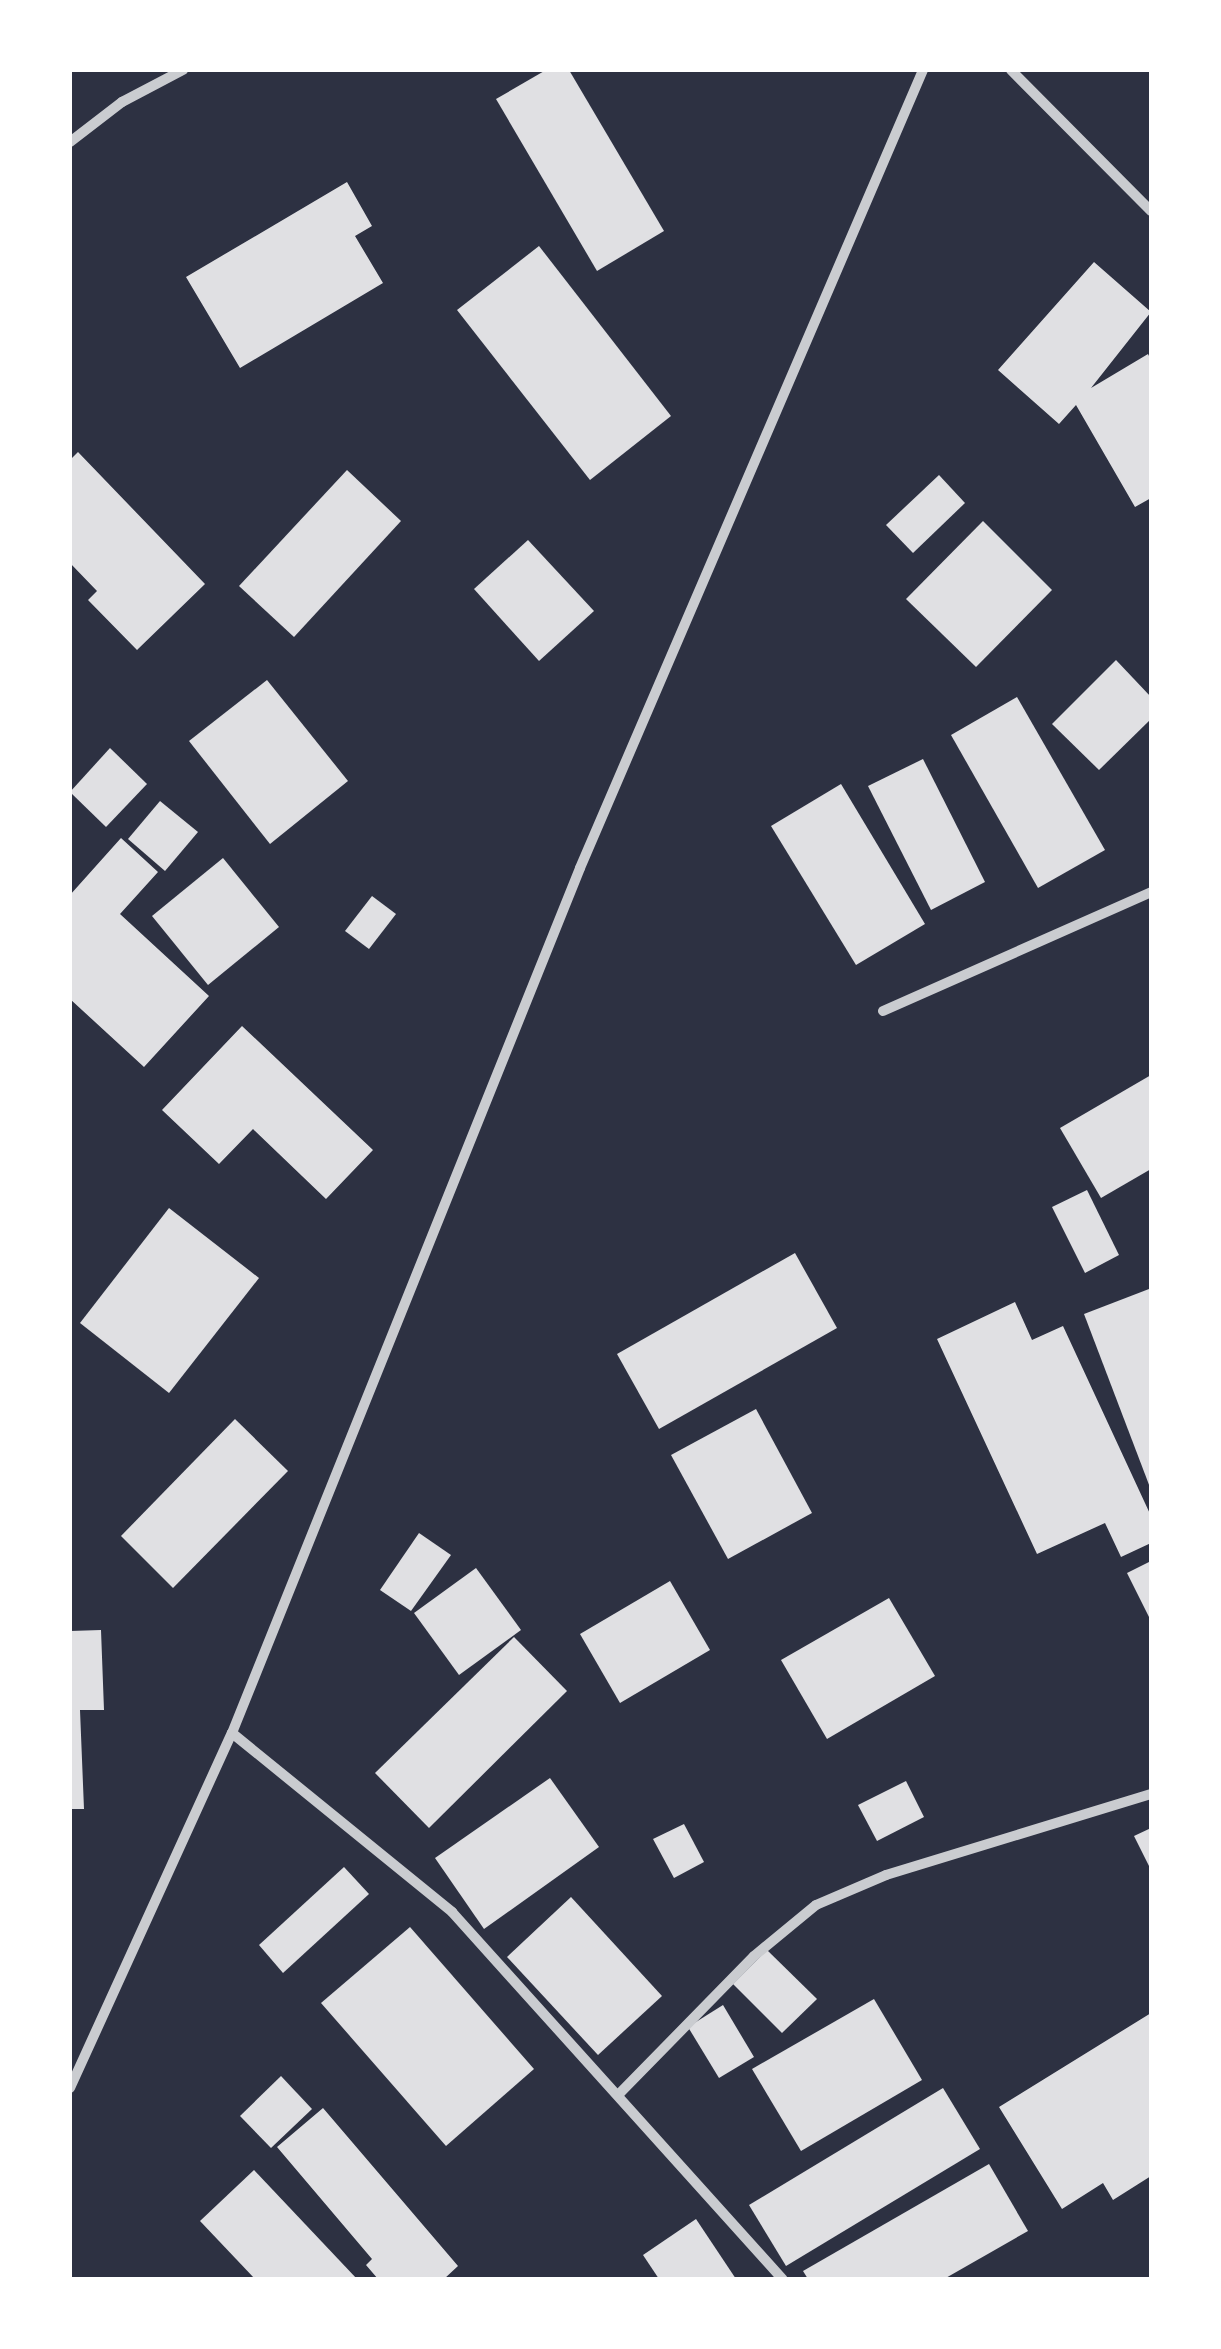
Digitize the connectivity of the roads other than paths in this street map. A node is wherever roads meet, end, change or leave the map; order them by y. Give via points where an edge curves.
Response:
1 (183, 70) edge
2 (922, 70) edge
3 (1011, 70) edge
4 (70, 142) edge
5 (1151, 211) edge
6 (1151, 892) edge
7 (883, 1011) dead end
8 (232, 1734) junction
9 (1151, 1794) edge
10 (70, 2088) edge
11 (619, 2094) junction
12 (782, 2279) edge

1 - 4 street via 122,102
2 - 8 street via 580,868
3 - 5 street
6 - 7 street
8 - 10 street
8 - 11 street via 452,1912
9 - 11 street via 886,1875 816,1905 754,1956
11 - 12 street

